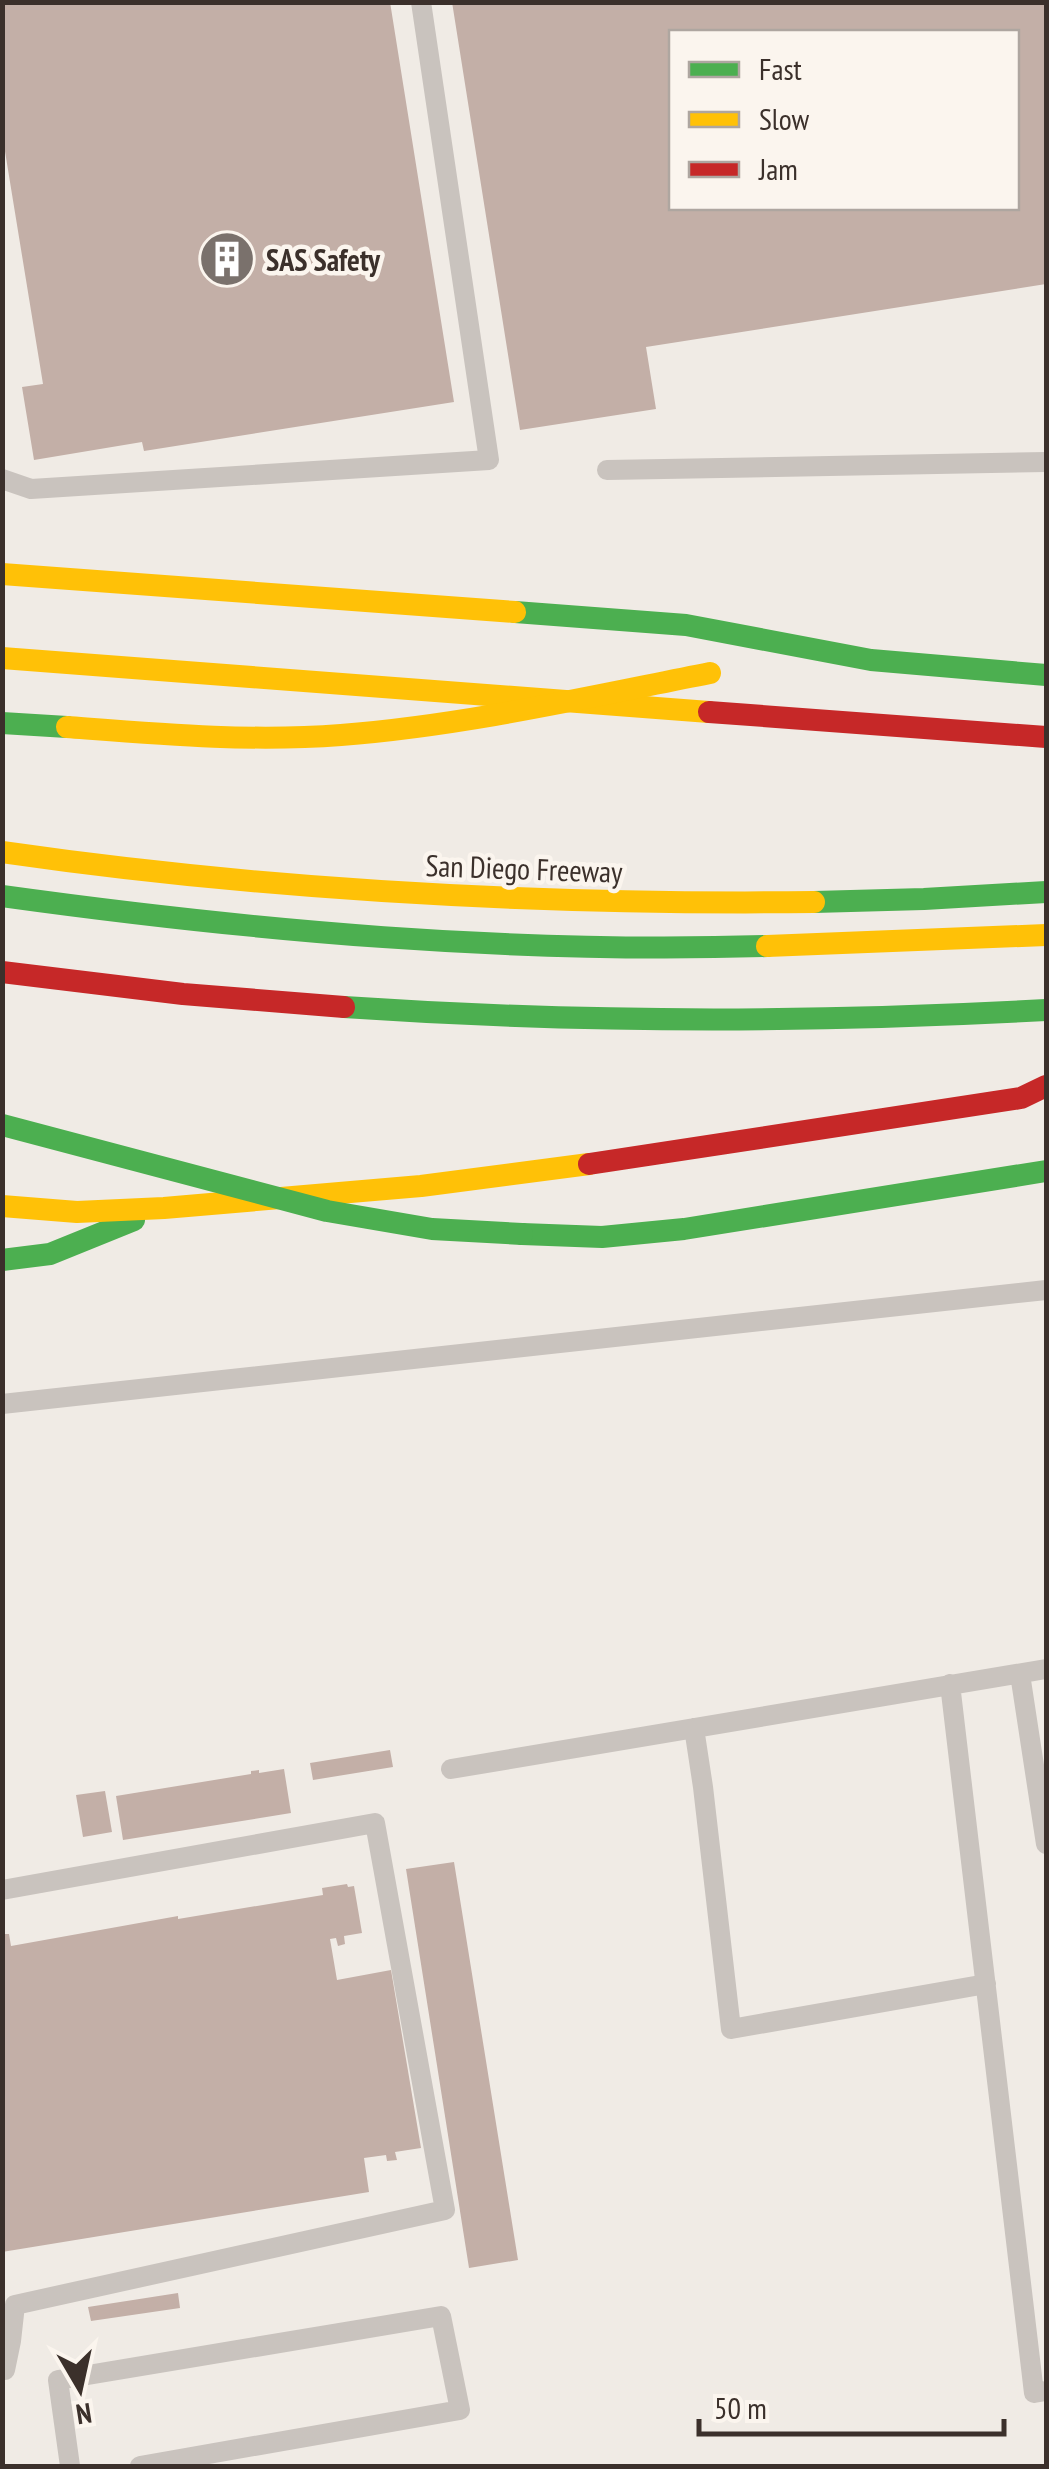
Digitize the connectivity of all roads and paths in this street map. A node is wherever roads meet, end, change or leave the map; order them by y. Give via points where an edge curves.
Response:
1 (421, 2) edge
2 (1046, 462) edge
3 (606, 470) dead end
4 (2, 480) edge
5 (2, 574) edge
6 (2, 658) edge
7 (871, 660) junction
8 (774, 666) dead end
9 (718, 672) dead end
10 (1046, 675) edge
11 (2, 723) edge
12 (1046, 737) edge
13 (2, 852) edge
14 (1046, 892) edge
15 (2, 896) edge
16 (1046, 936) edge
17 (2, 972) edge
18 (1046, 993) edge
19 (1046, 1010) edge
20 (1008, 1013) junction
21 (1046, 1086) edge
22 (2, 1125) edge
23 (1046, 1171) edge
24 (2, 1206) edge
25 (164, 1208) junction
26 (2, 1260) edge
27 (1046, 1290) edge
28 (2, 1404) edge
29 (1046, 1669) edge
30 (1020, 1674) junction
31 (950, 1684) junction
32 (694, 1728) junction
33 (451, 1769) dead end
34 (1046, 1844) edge
35 (2, 1890) edge
36 (986, 1984) junction
37 (2, 2370) edge
38 (1046, 2391) edge
39 (70, 2466) edge
40 (140, 2466) edge

1 - 4 lane via 490,460 31,488
2 - 3 lane
5 - 7 highway via 686,625
6 - 12 highway
7 - 8 highway
7 - 10 highway
9 - 11 highway, bridge via 371,732 191,736
13 - 14 highway, San Diego Freeway via 249,882 562,901 820,902
15 - 16 highway via 272,928 515,944 662,949
17 - 20 highway via 349,1008 540,1016 775,1020
18 - 20 highway
19 - 20 highway
21 - 25 highway via 1021,1098 597,1164
22 - 23 highway, bridge via 327,1211 522,1234 602,1237 684,1229
24 - 25 highway via 77,1212
25 - 26 highway via 50,1254
27 - 28 lane
29 - 30 lane
30 - 31 lane
30 - 34 lane
31 - 32 lane
31 - 36 lane
32 - 33 lane
32 - 36 lane via 731,2029
35 - 37 lane via 376,1823 445,2210 15,2305
36 - 38 lane via 1034,2393
39 - 40 lane via 58,2380 442,2316 460,2410

